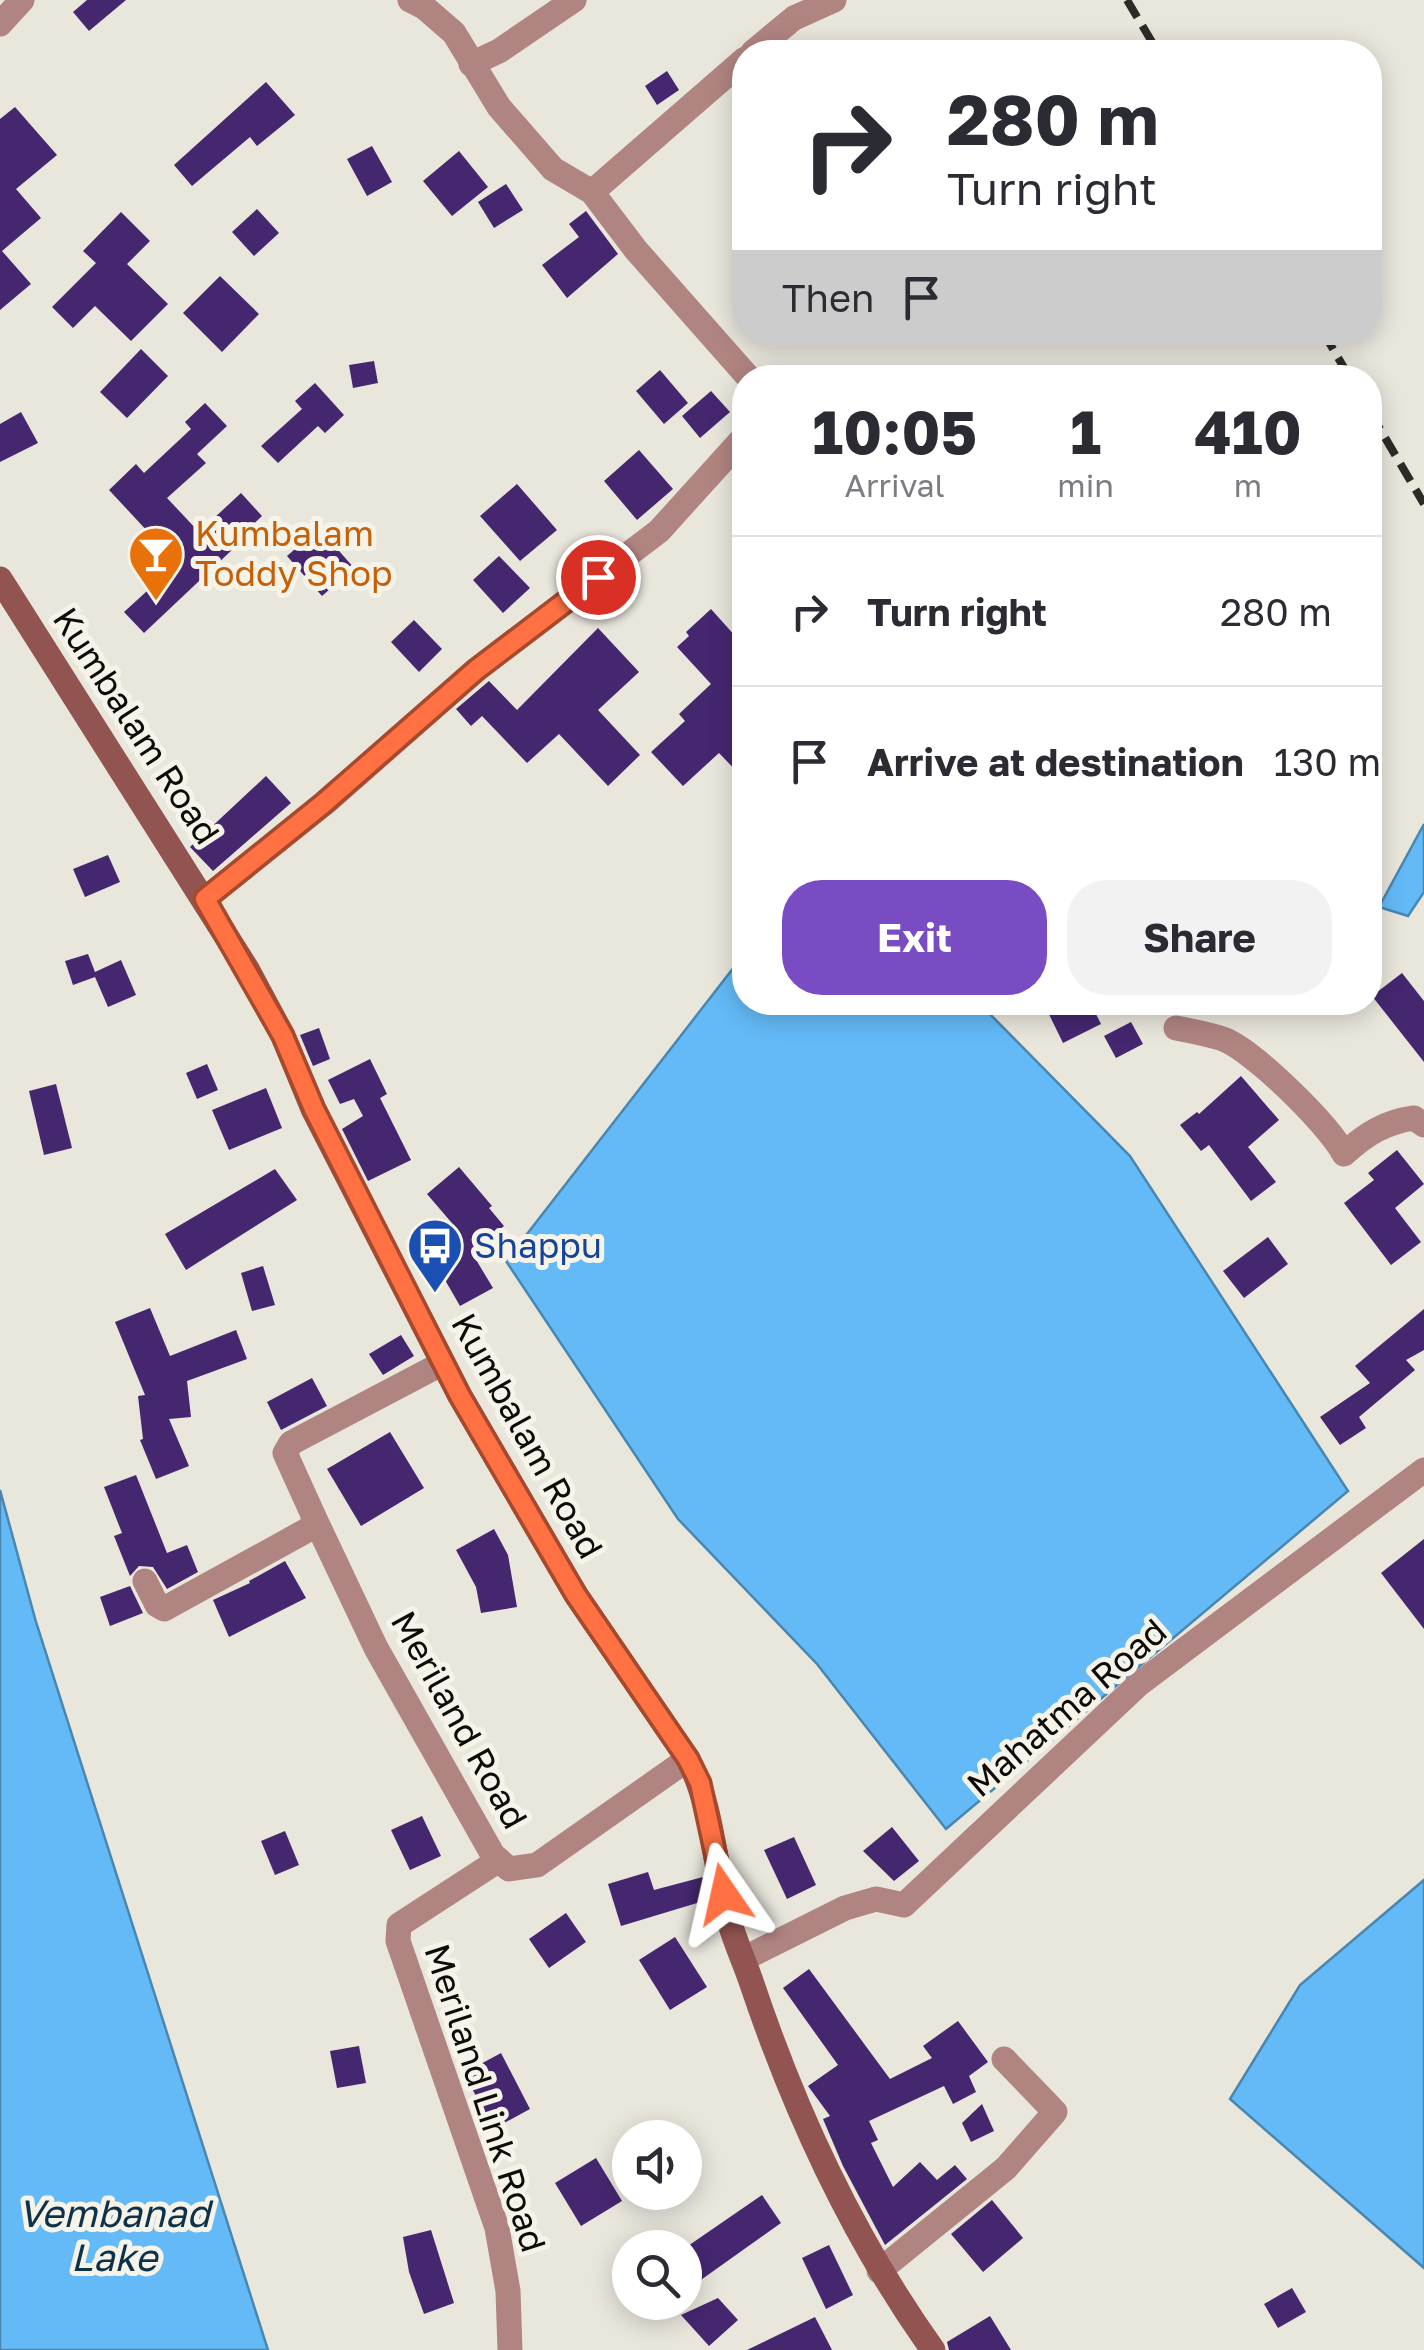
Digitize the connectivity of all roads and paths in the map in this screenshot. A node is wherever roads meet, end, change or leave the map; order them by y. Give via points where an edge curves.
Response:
1 (22, 0) edge
2 (410, 0) edge
3 (574, 0) edge
4 (834, 0) edge
5 (0, 24) edge
6 (767, 40) edge
7 (471, 64) junction
8 (732, 70) edge
9 (592, 192) junction
10 (737, 365) edge
11 (732, 450) edge
12 (0, 579) edge
13 (205, 899) junction
14 (1176, 1028) dead end
15 (1424, 1126) edge
16 (443, 1363) junction
17 (1424, 1470) edge
18 (314, 1517) junction
19 (145, 1581) dead end
20 (688, 1759) junction
21 (499, 1860) junction
22 (743, 1958) junction
23 (1004, 2059) dead end
24 (879, 2270) junction
25 (510, 2350) edge
26 (933, 2350) edge

1 - 5 street
2 - 7 street via 454,33
3 - 7 street
4 - 6 street via 794,18
7 - 9 street via 499,108 553,169
8 - 9 street
9 - 10 street
11 - 13 street via 659,531 476,670
12 - 13 main road, Kumbalam Road
13 - 16 main road, Kumbalam Road via 283,1036
14 - 15 street via 1226,1040 1334,1135 1344,1154 1368,1132 1399,1120 1414,1118
16 - 18 street via 292,1443 285,1453
16 - 20 main road, Kumbalam Road via 576,1595
17 - 22 street, Mahatma Road via 1139,1684 904,1905 876,1899 845,1908
18 - 19 street via 311,1528 164,1609
18 - 21 street, Meriland Road via 376,1648
20 - 21 street, Meriland Road via 537,1866 509,1869
20 - 22 main road, Kumbalam Road via 700,1783
21 - 25 street, Meriland Link Road via 399,1924 398,1941 497,2228
22 - 24 main road, Kumbalam Road via 782,2074
23 - 24 street via 1055,2112 1006,2168
24 - 26 main road, Kumbalam Road

